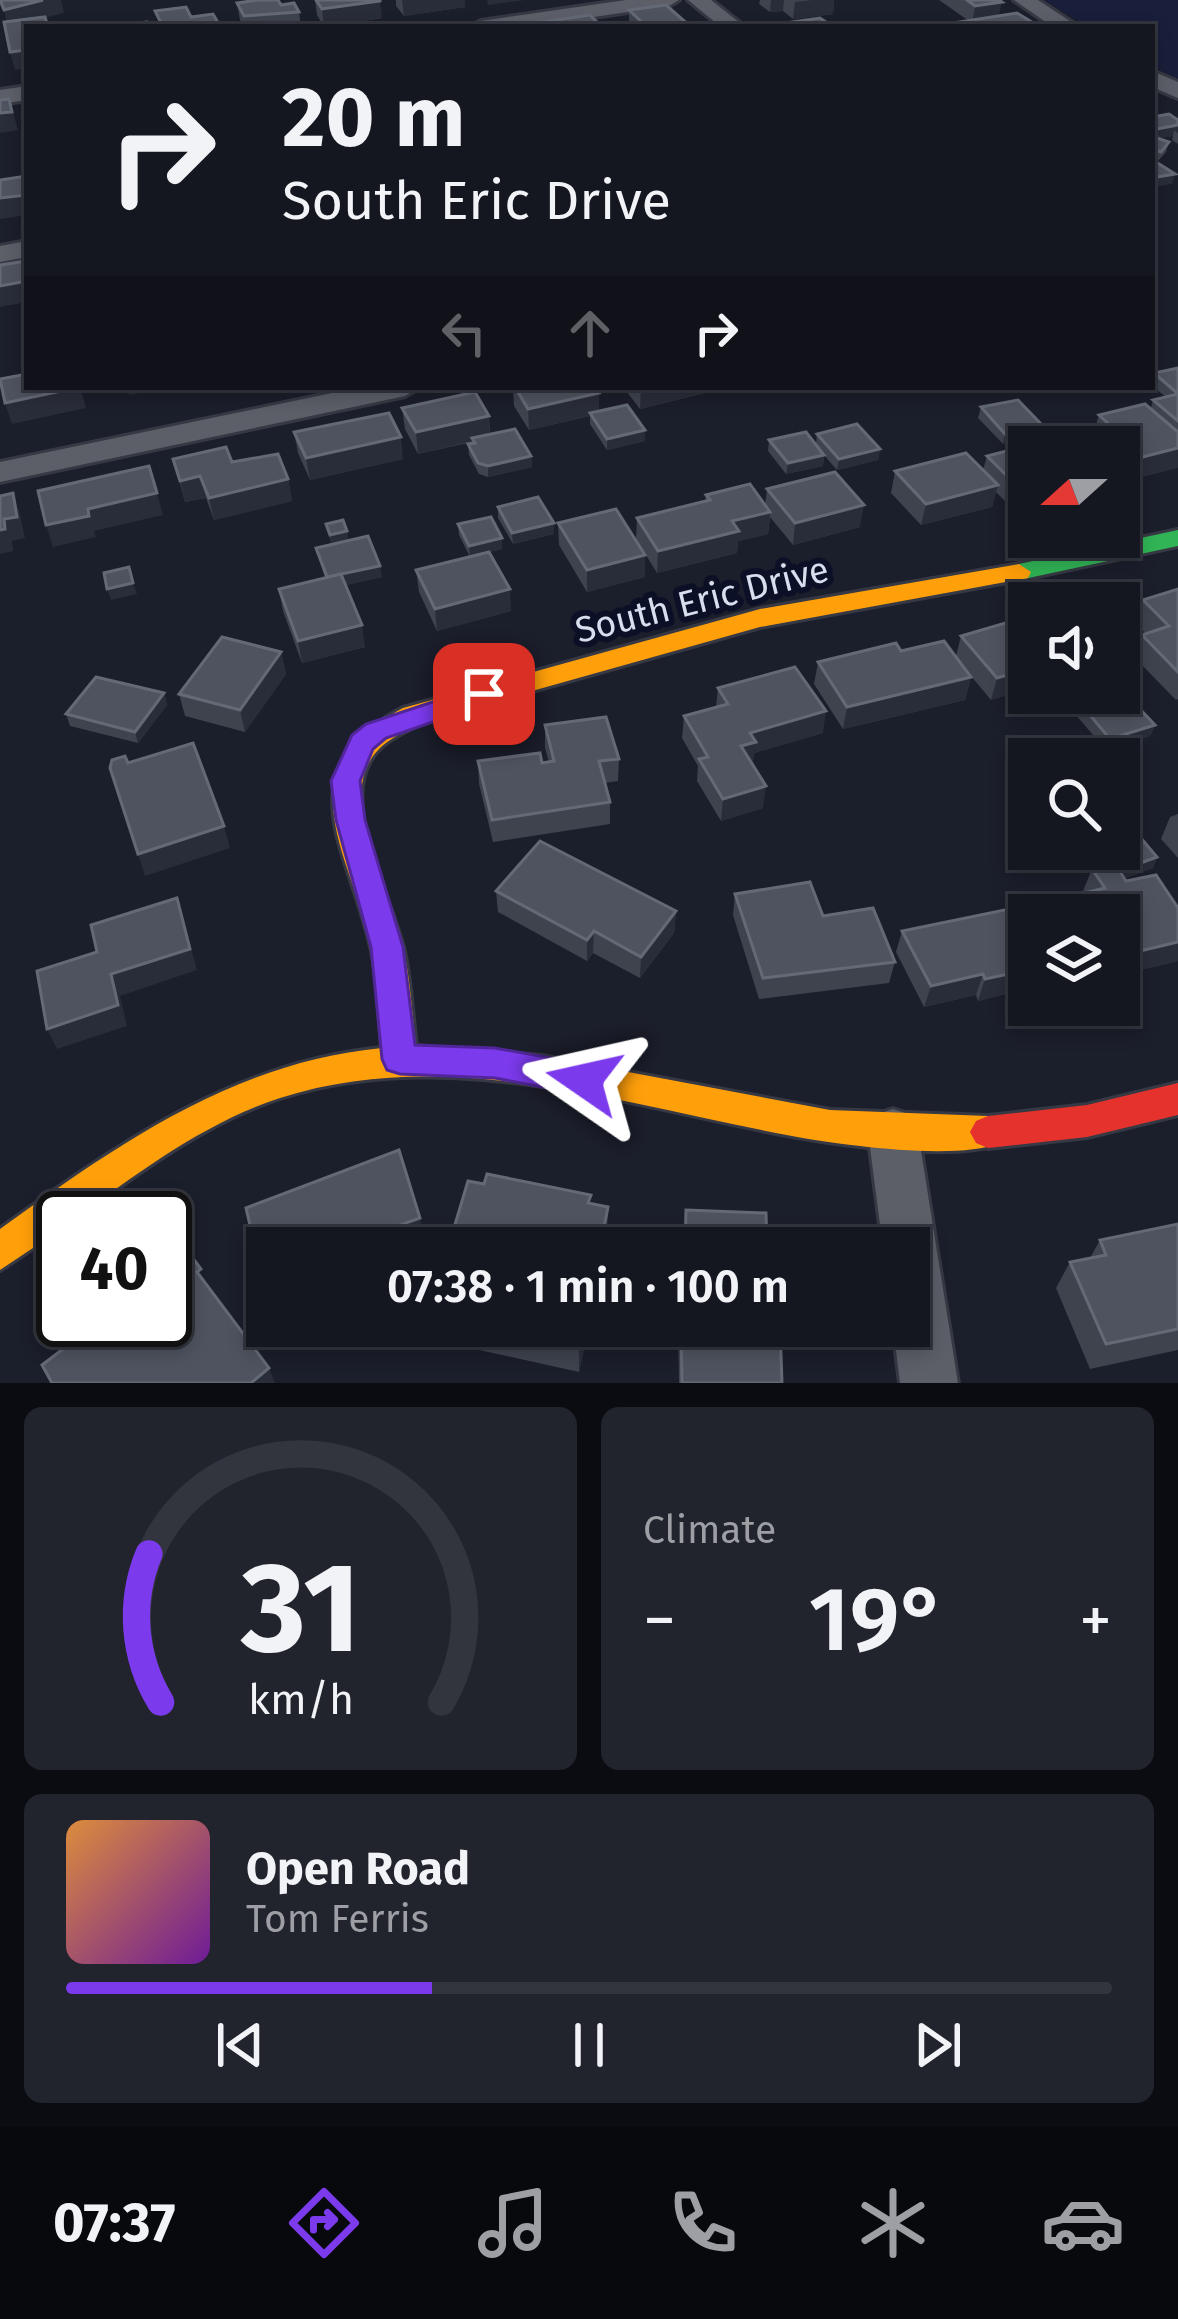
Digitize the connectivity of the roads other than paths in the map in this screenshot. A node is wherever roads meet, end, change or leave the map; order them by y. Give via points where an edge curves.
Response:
1 (669, 0) edge
2 (698, 0) edge
3 (1024, 0) edge
4 (502, 24) edge
5 (730, 24) edge
6 (1063, 24) edge
7 (390, 390) edge
8 (0, 472) edge
9 (1178, 538) edge
10 (400, 1059) junction
11 (1178, 1099) edge
12 (892, 1132) junction
13 (0, 1252) edge
14 (929, 1383) edge

1 - 4 street
2 - 5 street
3 - 6 street
7 - 8 street
9 - 10 street, South Eric Drive via 752,621 376,731 345,781 387,947
10 - 12 street via 495,1063
10 - 13 street via 320,1072 211,1113
11 - 12 street via 1114,1119 1029,1131
12 - 14 street

